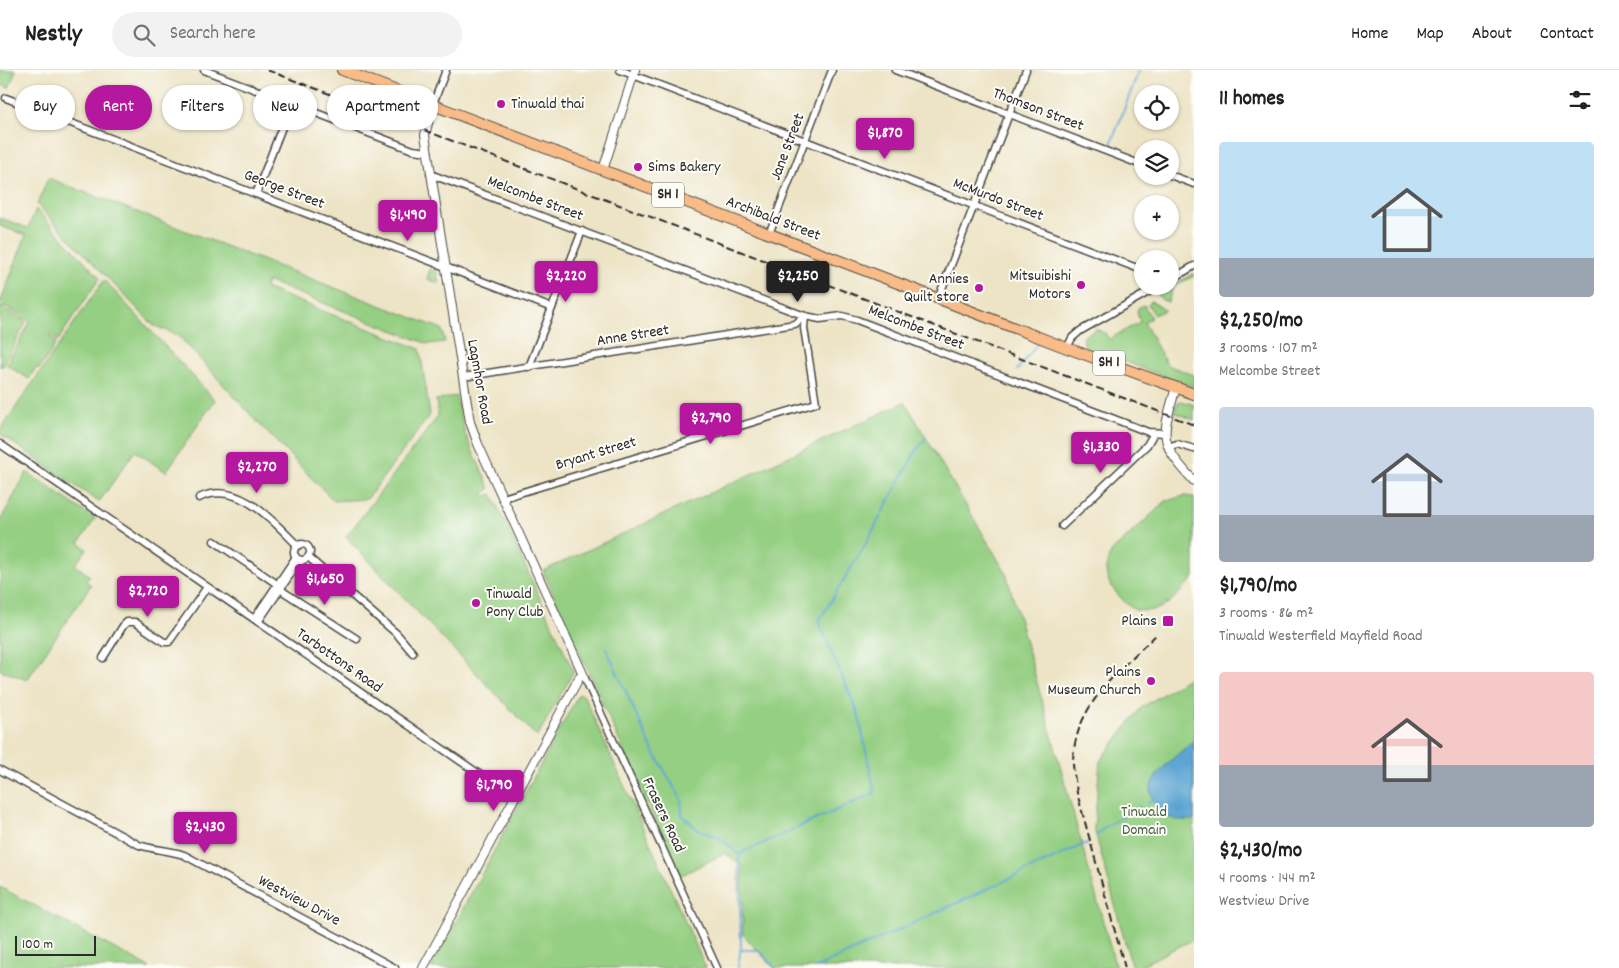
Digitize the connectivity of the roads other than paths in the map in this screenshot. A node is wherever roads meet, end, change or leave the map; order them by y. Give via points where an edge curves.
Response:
1 (204, 70) edge
2 (342, 70) edge
3 (446, 70) edge
4 (620, 70) edge
5 (832, 70) edge
6 (895, 70) edge
7 (1026, 70) edge
8 (634, 73) edge
9 (382, 85) edge
10 (253, 89) edge
11 (438, 91) edge
12 (6, 98) dead end
13 (438, 106) edge
14 (317, 114) edge
15 (1010, 114) junction
16 (281, 130) edge
17 (426, 130) edge
18 (805, 141) junction
19 (428, 152) junction
20 (1134, 162) edge
21 (602, 170) junction
22 (430, 174) junction
23 (1179, 178) edge
24 (1194, 184) edge
25 (256, 194) junction
26 (974, 206) junction
27 (582, 232) junction
28 (769, 234) junction
29 (444, 266) junction
30 (1194, 266) edge
31 (1134, 267) edge
32 (1179, 275) edge
33 (1143, 295) edge
34 (938, 299) junction
35 (552, 308) junction
36 (805, 316) junction
37 (1067, 348) junction
38 (529, 367) junction
39 (463, 377) junction
40 (1176, 388) junction
41 (1194, 394) edge
42 (1154, 433) junction
43 (1165, 433) junction
44 (0, 444) edge
45 (1168, 447) junction
46 (1194, 449) edge
47 (1194, 481) edge
48 (199, 498) dead end
49 (503, 498) junction
50 (1062, 526) dead end
51 (214, 541) dead end
52 (298, 546) junction
53 (296, 557) junction
54 (306, 559) junction
55 (207, 587) junction
56 (279, 587) junction
57 (256, 620) junction
58 (357, 639) dead end
59 (413, 653) dead end
60 (103, 658) dead end
61 (583, 674) junction
62 (0, 770) edge
63 (514, 798) junction
64 (395, 968) edge
65 (423, 968) edge
66 (717, 968) edge

1 - 10 street
2 - 9 highway, Archibald Street / SH 1
3 - 11 street
4 - 8 street, McMurdo Street
5 - 18 street, Jane Street
6 - 15 street, Thomson Street
7 - 15 street
8 - 18 street, McMurdo Street
8 - 21 street
12 - 25 street, George Street
13 - 21 highway, Archibald Street / SH 1
14 - 19 street via 413,150
15 - 20 street, Thomson Street
15 - 26 street
16 - 25 street
17 - 19 street, Lagmhor Road
18 - 26 street, McMurdo Street
18 - 28 street, Jane Street
19 - 22 street, Lagmhor Road
21 - 28 highway, Archibald Street / SH 1
22 - 27 street, Melcombe Street
22 - 29 street, Lagmhor Road
23 - 24 street
25 - 29 street, George Street
26 - 31 street, McMurdo Street
26 - 34 street
27 - 35 street
27 - 36 street, Melcombe Street
28 - 34 highway, Archibald Street / SH 1
29 - 35 street, George Street
29 - 39 street, Lagmhor Road
30 - 32 street
33 - 37 street via 1080,331
34 - 37 highway, Archibald Street / SH 1
35 - 38 street
36 - 38 street, Anne Street via 795,324
36 - 42 street, Melcombe Street via 813,319 842,316 857,320
36 - 49 street, Bryant Street via 816,403
37 - 40 highway, Archibald Street / SH 1
38 - 39 street, Anne Street
39 - 49 street, Lagmhor Road via 474,433
40 - 41 highway, Archibald Street / SH 1
40 - 43 street
42 - 43 street, Melcombe Street
42 - 50 street via 1147,444
43 - 45 street
44 - 55 street, Tarbottons Road
45 - 46 street via 1177,444
45 - 47 street
48 - 52 street via 214,493 249,502
49 - 61 street, Lagmhor Road
51 - 56 street
52 - 53 street via 294,551
52 - 54 street via 310,550
53 - 54 street
53 - 56 street
54 - 56 street
54 - 59 street via 397,634
55 - 57 street, Tarbottons Road
55 - 60 street via 169,642 130,622 123,626
56 - 57 street
56 - 58 street
57 - 63 street, Tarbottons Road
61 - 63 street
61 - 66 street, Frasers Road
62 - 64 street, Westview Drive via 139,845 184,855
63 - 65 street

